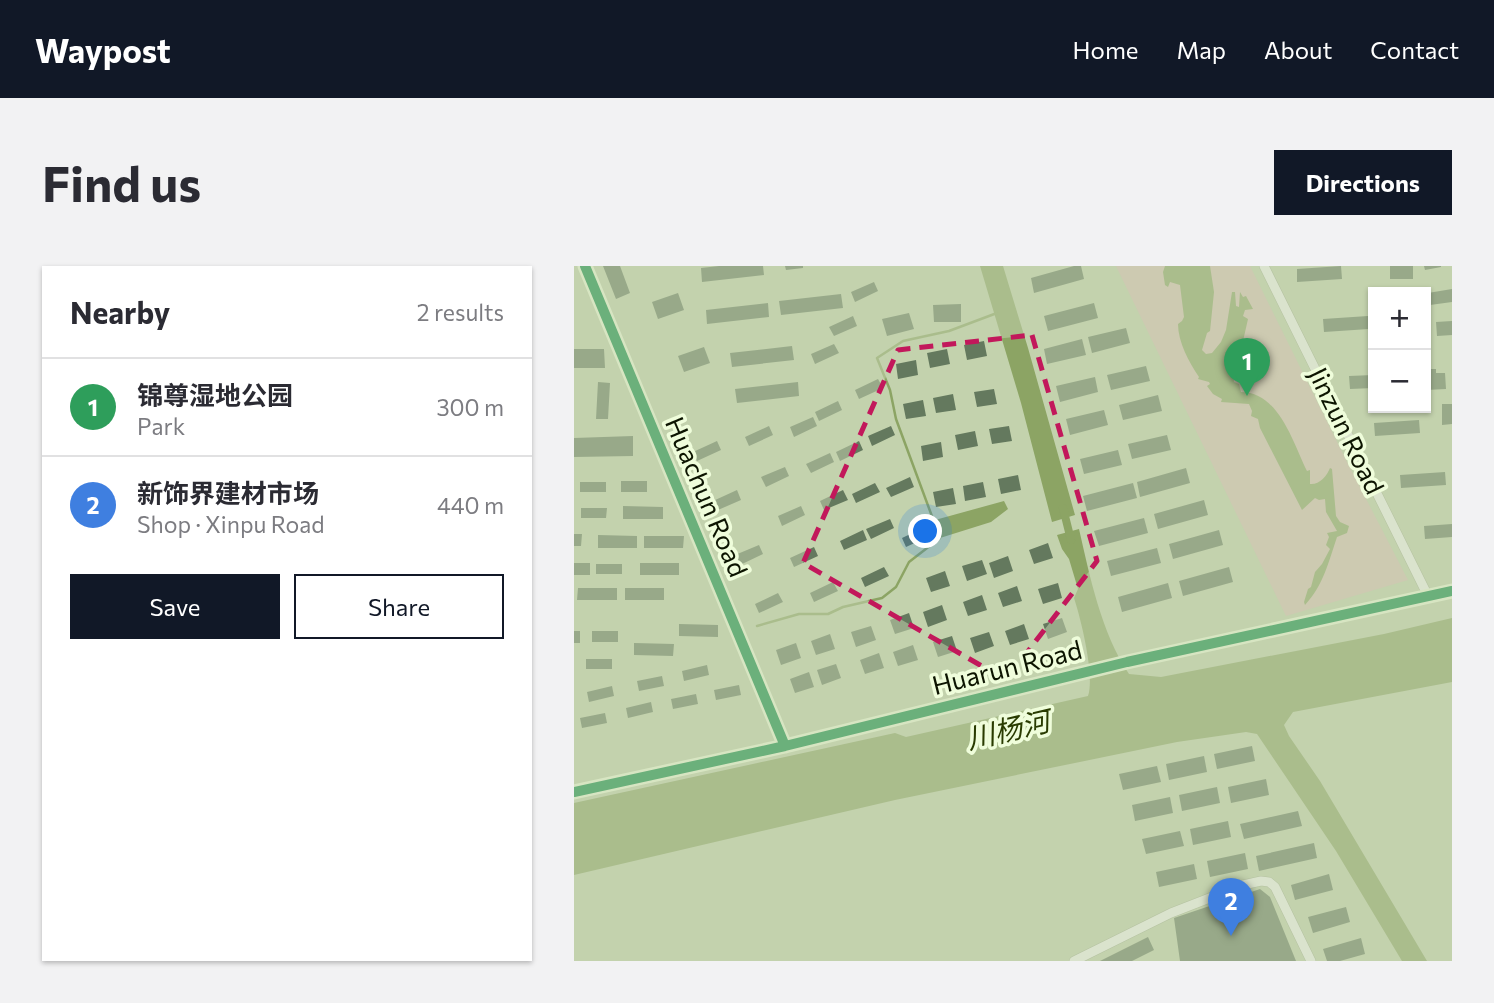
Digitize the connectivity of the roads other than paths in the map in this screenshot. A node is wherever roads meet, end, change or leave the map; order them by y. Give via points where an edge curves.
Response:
1 (585, 266) edge
2 (1264, 266) edge
3 (1452, 591) edge
4 (1428, 596) junction
5 (785, 746) junction
6 (574, 792) edge
7 (1074, 961) edge
8 (1311, 961) edge

1 - 5 street, Huachun Road
2 - 4 street, Jinzun Road
3 - 4 street, Huarun Road
4 - 5 street, Huarun Road via 1127,662
5 - 6 street, Huarun Road
7 - 8 street via 1171,913 1261,881 1275,887

